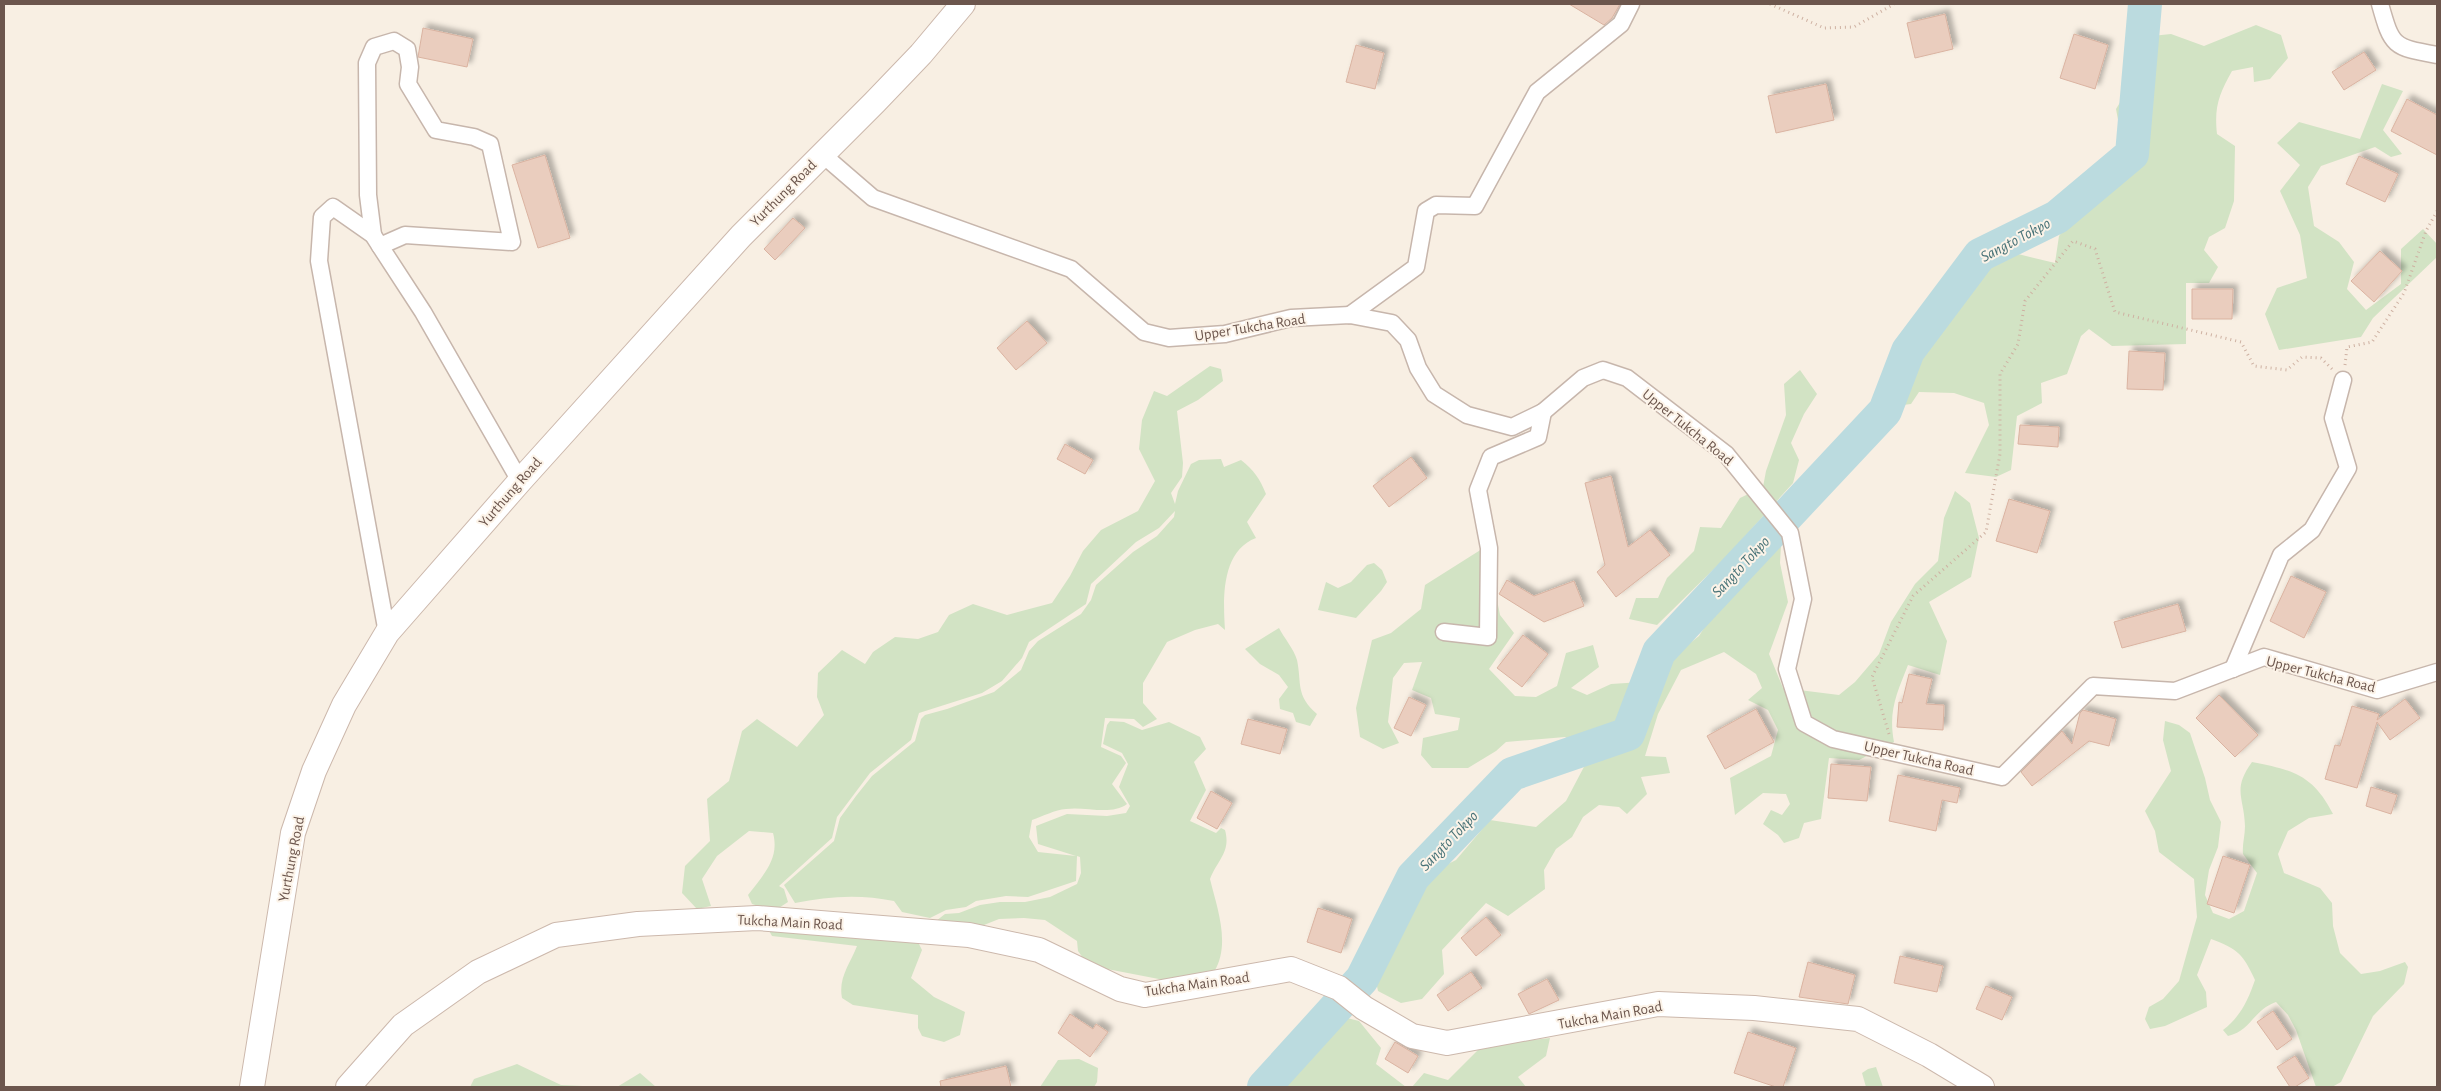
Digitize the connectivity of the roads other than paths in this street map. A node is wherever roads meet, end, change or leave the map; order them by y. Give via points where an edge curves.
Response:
1 (963, 4) edge
2 (1631, 4) edge
3 (2380, 4) edge
4 (2437, 55) edge
5 (822, 154) junction
6 (376, 241) junction
7 (1350, 316) junction
8 (2343, 380) road end
9 (1543, 412) junction
10 (520, 481) junction
11 (1444, 632) dead end
12 (387, 633) junction
13 (2233, 669) junction
14 (2437, 672) edge
15 (252, 1087) edge
16 (348, 1087) edge
17 (1982, 1087) edge

1 - 5 street, Yurthung Road via 921,54
2 - 7 street via 1620,24 1537,92 1475,206 1436,205 1426,211 1416,267
3 - 4 street via 2389,35 2404,49
5 - 7 street, Upper Tukcha Road via 873,198 1072,269 1144,332 1168,338 1225,334 1291,318
5 - 10 street, Yurthung Road via 741,236
6 - 6 street via 368,195 367,63 374,47 394,42 407,49 408,84 436,130 474,137 490,144 512,242 405,235
6 - 10 street via 423,312
6 - 12 street via 333,207 322,217 319,261
7 - 9 street, Upper Tukcha Road via 1392,323 1408,340 1418,368 1434,394 1467,416 1512,427
8 - 13 street via 2333,418 2348,468 2312,530 2281,555
9 - 11 street via 1538,436 1492,457 1478,490 1489,548 1488,637
9 - 13 street, Upper Tukcha Road via 1583,378 1603,370 1627,378 1726,454 1790,533 1803,599 1787,669 1804,723 1833,739 2002,776 2092,686 2175,691
10 - 12 street, Yurthung Road
12 - 15 street, Yurthung Road via 344,705 314,771 293,833
13 - 14 street, Upper Tukcha Road via 2264,657 2376,690
16 - 17 street, Tukcha Main Road via 403,1025 478,972 556,935 638,924 756,918 969,935 1039,950 1120,989 1145,995 1291,969 1338,988 1364,1008 1412,1036 1447,1042 1658,1004 1754,1008 1858,1019 1929,1055

